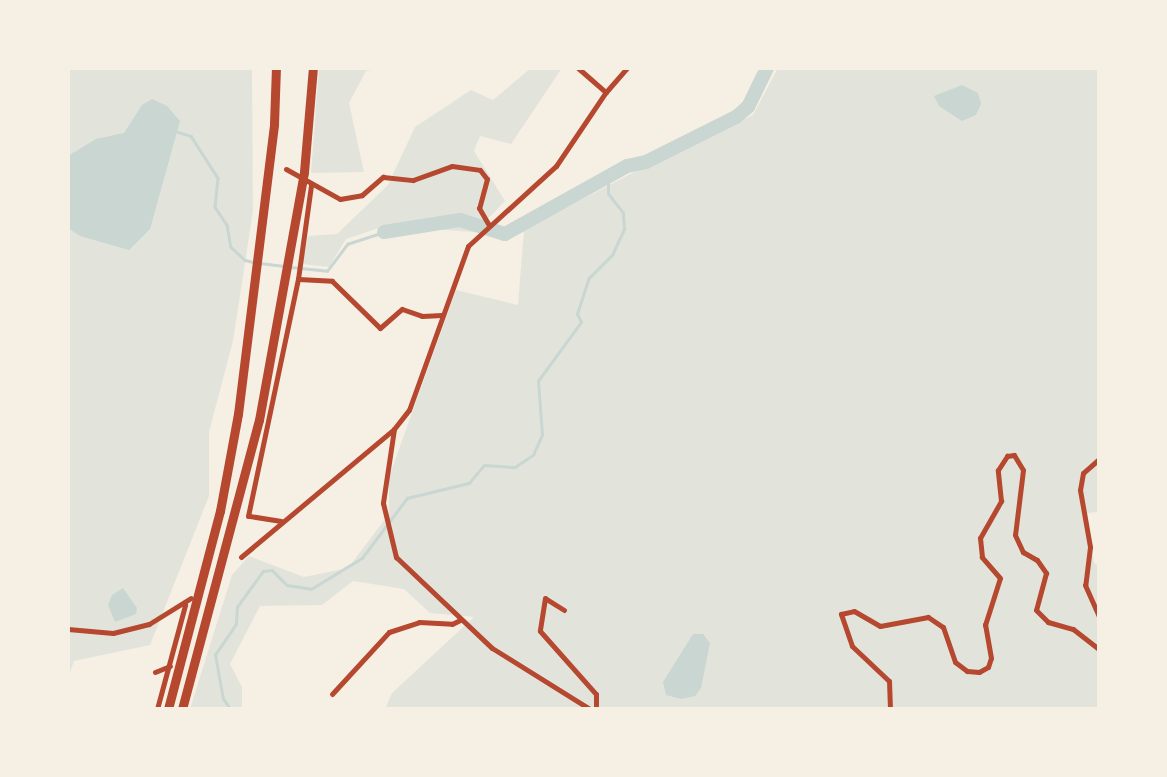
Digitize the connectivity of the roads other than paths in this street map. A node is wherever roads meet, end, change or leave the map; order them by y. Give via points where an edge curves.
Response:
1 (276, 68) edge
2 (313, 68) edge
3 (578, 68) edge
4 (627, 68) edge
5 (606, 92) junction
6 (286, 169) dead end
7 (311, 185) junction
8 (489, 225) junction
9 (298, 279) junction
10 (443, 315) junction
11 (394, 429) junction
12 (1099, 459) edge
13 (281, 521) junction
14 (241, 557) dead end
15 (191, 598) dead end
16 (185, 604) junction
17 (564, 610) dead end
18 (1099, 616) edge
19 (460, 620) junction
20 (68, 629) edge
21 (1099, 649) edge
22 (170, 666) junction
23 (155, 672) dead end
24 (332, 694) dead end
25 (157, 709) edge
26 (168, 709) edge
27 (182, 709) edge
28 (590, 709) edge
29 (596, 709) edge
30 (890, 709) edge

1 - 26 highway via 274,124 238,414 216,524
2 - 27 highway via 304,172 258,420
3 - 5 street
4 - 5 street
5 - 8 street via 556,166
6 - 7 street
7 - 8 street via 327,196 351,199 383,177 413,180 452,166 480,170 487,179 479,208
7 - 9 street
8 - 10 street via 463,254
9 - 10 street via 332,281 380,328 402,309 422,316
9 - 13 street via 248,516
10 - 11 street via 409,410
11 - 13 street
11 - 19 street via 383,503 388,535 409,573
12 - 18 street via 1083,472 1080,490 1090,547 1085,585
13 - 14 street
15 - 16 street
16 - 20 street via 149,624 113,633
16 - 22 street
17 - 29 street via 545,598 540,631 596,694
19 - 24 street via 452,624 419,622 389,632
19 - 28 street via 505,657 569,692
21 - 30 street via 1073,629 1048,622 1037,610 1046,573 1037,560 1023,552 1015,535 1023,470 1014,455 1007,456 998,470 1000,501 979,538 982,556 1000,578 985,625 991,658 988,667 968,671 955,662 943,627 928,617 880,626 854,611 841,614 852,646 889,681
22 - 23 street
22 - 25 street

